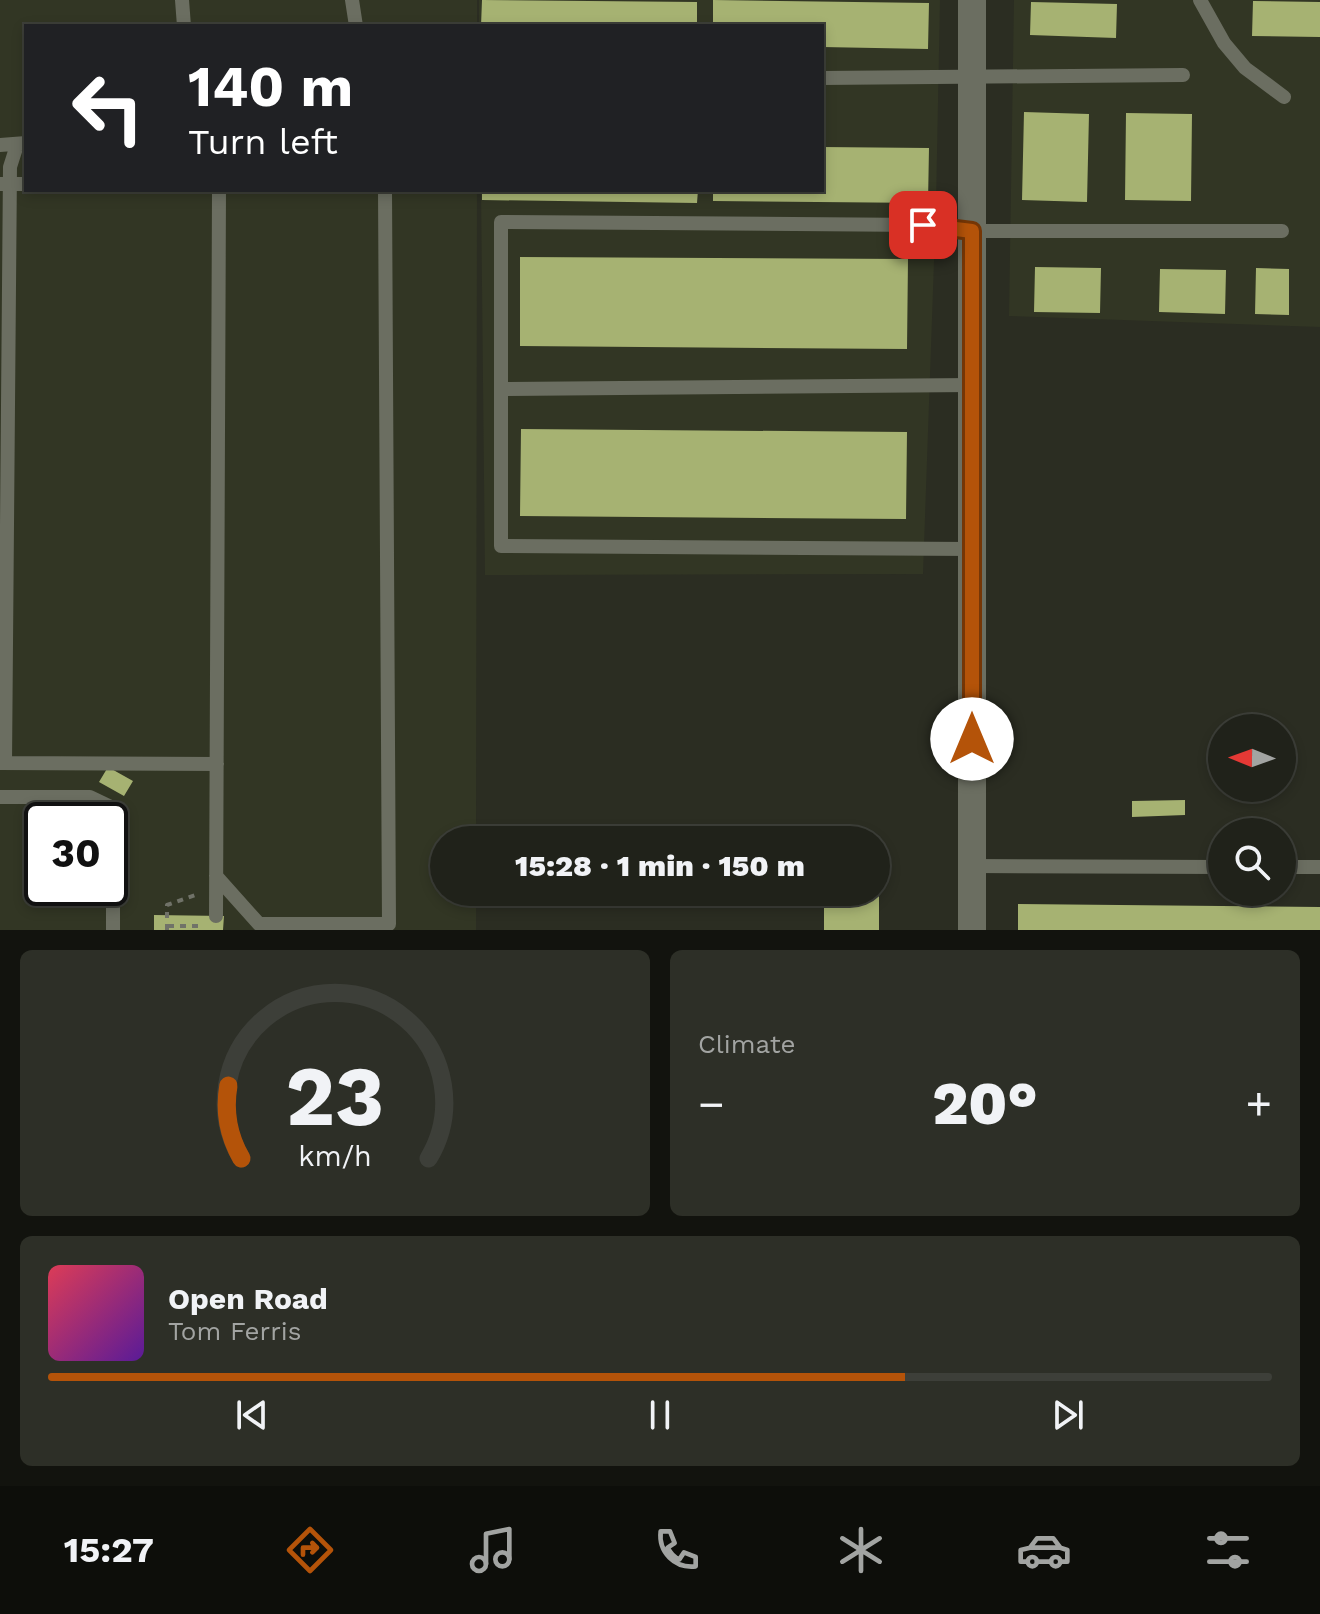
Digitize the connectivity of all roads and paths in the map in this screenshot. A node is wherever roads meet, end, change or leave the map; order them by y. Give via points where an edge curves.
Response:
1 (182, 0) edge
2 (352, 0) edge
3 (972, 0) edge
4 (1200, 0) edge
5 (184, 24) edge
6 (356, 24) edge
7 (1183, 75) dead end
8 (972, 76) junction
9 (824, 78) edge
10 (1284, 97) dead end
11 (22, 144) edge
12 (0, 145) edge
13 (5, 184) edge
14 (219, 192) edge
15 (385, 192) edge
16 (972, 231) junction
17 (1282, 231) dead end
18 (972, 385) junction
19 (501, 389) junction
20 (972, 549) junction
21 (2, 763) edge
22 (217, 764) junction
23 (0, 797) edge
24 (971, 866) junction
25 (1208, 867) edge
26 (1296, 867) edge
27 (1320, 867) edge
28 (216, 882) junction
29 (216, 916) joint
30 (167, 928) edge
31 (113, 930) edge
32 (972, 930) edge

1 - 5 lane
2 - 6 lane
3 - 8 street
4 - 10 lane via 1245,68
7 - 8 lane
8 - 9 lane
8 - 16 street
11 - 12 lane
11 - 13 lane
13 - 21 lane
14 - 22 lane
15 - 28 lane via 389,924 259,924
16 - 17 lane
16 - 18 street
16 - 19 lane via 923,225 501,222
18 - 19 lane
18 - 20 street
19 - 20 lane via 501,546
20 - 24 street
21 - 22 lane
22 - 28 lane
23 - 31 lane via 90,797 113,808
24 - 25 lane
24 - 32 street
26 - 27 lane
28 - 29 lane
28 - 30 path via 167,905
29 - 30 path via 215,926

